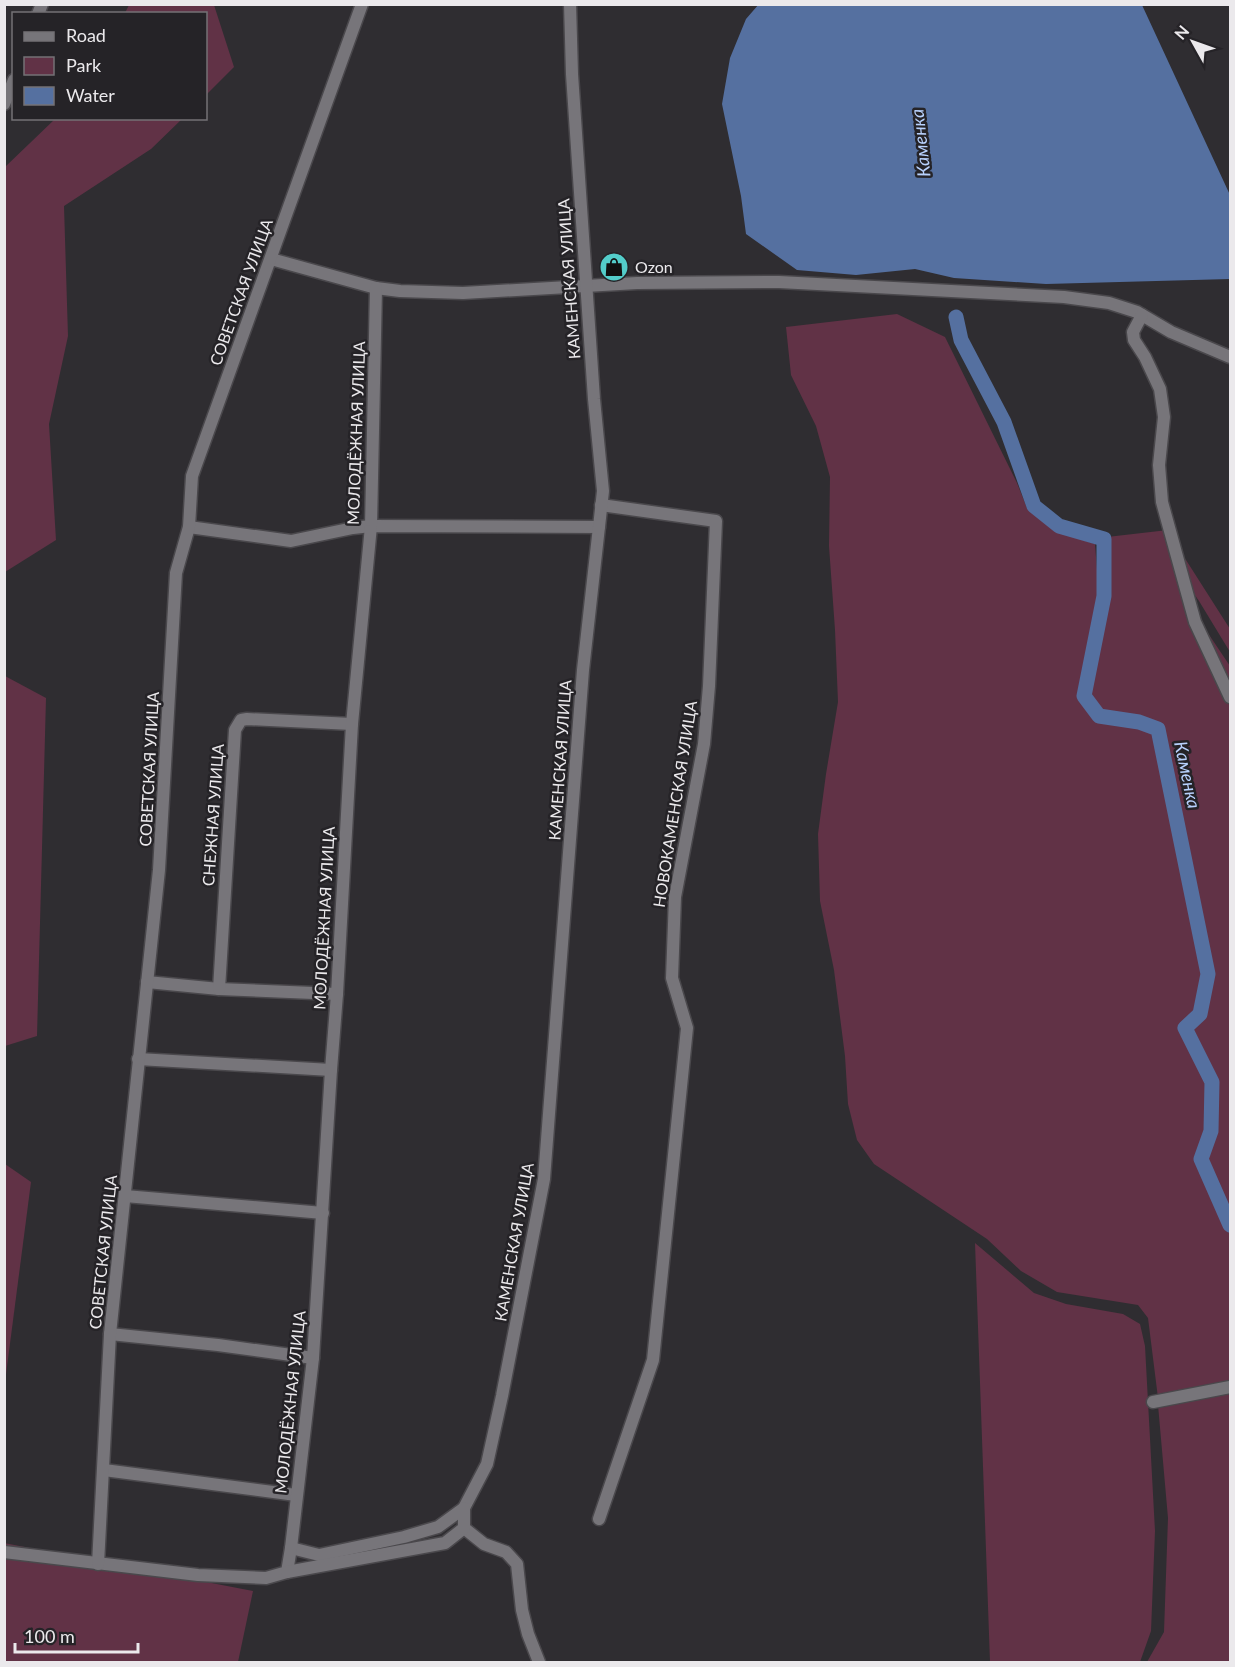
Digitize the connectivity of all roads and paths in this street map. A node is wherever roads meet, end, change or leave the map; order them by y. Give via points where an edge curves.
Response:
1 (362, 4) edge
2 (570, 4) edge
3 (12, 85) edge
4 (4, 104) edge
5 (271, 259) junction
6 (586, 286) junction
7 (376, 288) junction
8 (1142, 315) junction
9 (1230, 357) edge
10 (601, 506) junction
11 (371, 526) junction
12 (599, 527) junction
13 (189, 528) junction
14 (1230, 697) edge
15 (352, 723) junction
16 (147, 982) junction
17 (219, 989) junction
18 (337, 994) junction
19 (138, 1059) junction
20 (331, 1070) junction
21 (125, 1196) junction
22 (323, 1213) junction
23 (110, 1334) junction
24 (313, 1358) junction
25 (1230, 1387) edge
26 (1153, 1402) dead end
27 (104, 1470) junction
28 (296, 1496) junction
29 (464, 1508) junction
30 (599, 1519) dead end
31 (464, 1528) junction
32 (291, 1548) junction
33 (4, 1552) edge
34 (98, 1564) junction
35 (287, 1572) junction
36 (539, 1662) edge

1 - 5 street, СОВЕТСКАЯ УЛИЦА
2 - 6 street, КАМЕНСКАЯ УЛИЦА
3 - 4 street
5 - 7 street
5 - 13 street, СОВЕТСКАЯ УЛИЦА via 192,476
6 - 7 street via 463,293
6 - 8 street via 779,282 936,290 1064,297 1109,303
6 - 10 street, КАМЕНСКАЯ УЛИЦА via 603,491
7 - 11 street, МОЛОДЁЖНАЯ УЛИЦА
8 - 9 street
8 - 14 street via 1133,332 1134,340 1160,389 1164,417 1159,465 1162,502 1195,622
10 - 12 street, КАМЕНСКАЯ УЛИЦА
10 - 30 street, НОВОКАМЕНСКАЯ УЛИЦА via 716,521 704,744 675,897 672,978 687,1028 653,1360
11 - 12 street
11 - 13 street via 291,541
11 - 15 street, МОЛОДЁЖНАЯ УЛИЦА
12 - 29 street, КАМЕНСКАЯ УЛИЦА via 583,670 544,1179 487,1464
13 - 16 street, СОВЕТСКАЯ УЛИЦА via 176,573 159,870
15 - 17 street, СНЕЖНАЯ УЛИЦА via 247,719 241,720 235,730
15 - 18 street, МОЛОДЁЖНАЯ УЛИЦА
16 - 17 street
16 - 19 street, СОВЕТСКАЯ УЛИЦА
17 - 18 street
18 - 20 street, МОЛОДЁЖНАЯ УЛИЦА
19 - 20 street
19 - 21 street, СОВЕТСКАЯ УЛИЦА
20 - 22 street, МОЛОДЁЖНАЯ УЛИЦА
21 - 22 street
21 - 23 street, СОВЕТСКАЯ УЛИЦА
22 - 24 street, МОЛОДЁЖНАЯ УЛИЦА
23 - 24 street
23 - 27 street, СОВЕТСКАЯ УЛИЦА
24 - 28 street, МОЛОДЁЖНАЯ УЛИЦА
25 - 26 street
27 - 28 street
27 - 34 street, СОВЕТСКАЯ УЛИЦА
28 - 32 street, МОЛОДЁЖНАЯ УЛИЦА
29 - 31 street
29 - 32 street via 438,1527 405,1537 319,1555
31 - 35 street via 445,1543
31 - 36 street via 484,1544 506,1552 517,1564 522,1610
32 - 35 street, МОЛОДЁЖНАЯ УЛИЦА
33 - 34 street
34 - 35 street via 266,1578

